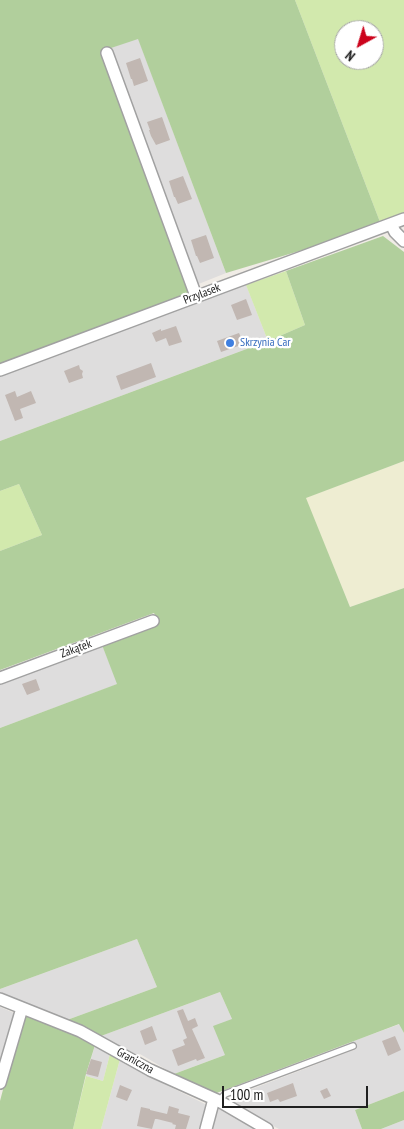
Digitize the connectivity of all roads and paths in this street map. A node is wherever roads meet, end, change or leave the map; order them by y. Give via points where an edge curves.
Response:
1 (107, 53) dead end
2 (404, 220) edge
3 (391, 224) junction
4 (404, 240) edge
5 (196, 296) junction
6 (0, 370) edge
7 (153, 621) dead end
8 (0, 678) edge
9 (0, 999) edge
10 (22, 1008) junction
11 (353, 1046) dead end
12 (0, 1083) edge
13 (216, 1100) junction
14 (206, 1129) edge
15 (267, 1129) edge

1 - 5 street
2 - 3 street, Przylasek
3 - 4 street
3 - 5 street, Przylasek
5 - 6 street, Przylasek
7 - 8 street, Zakątek
9 - 10 street, Graniczna
10 - 12 street
10 - 13 street, Graniczna via 80,1031 150,1070
11 - 13 lane
13 - 14 street
13 - 15 street, Graniczna

